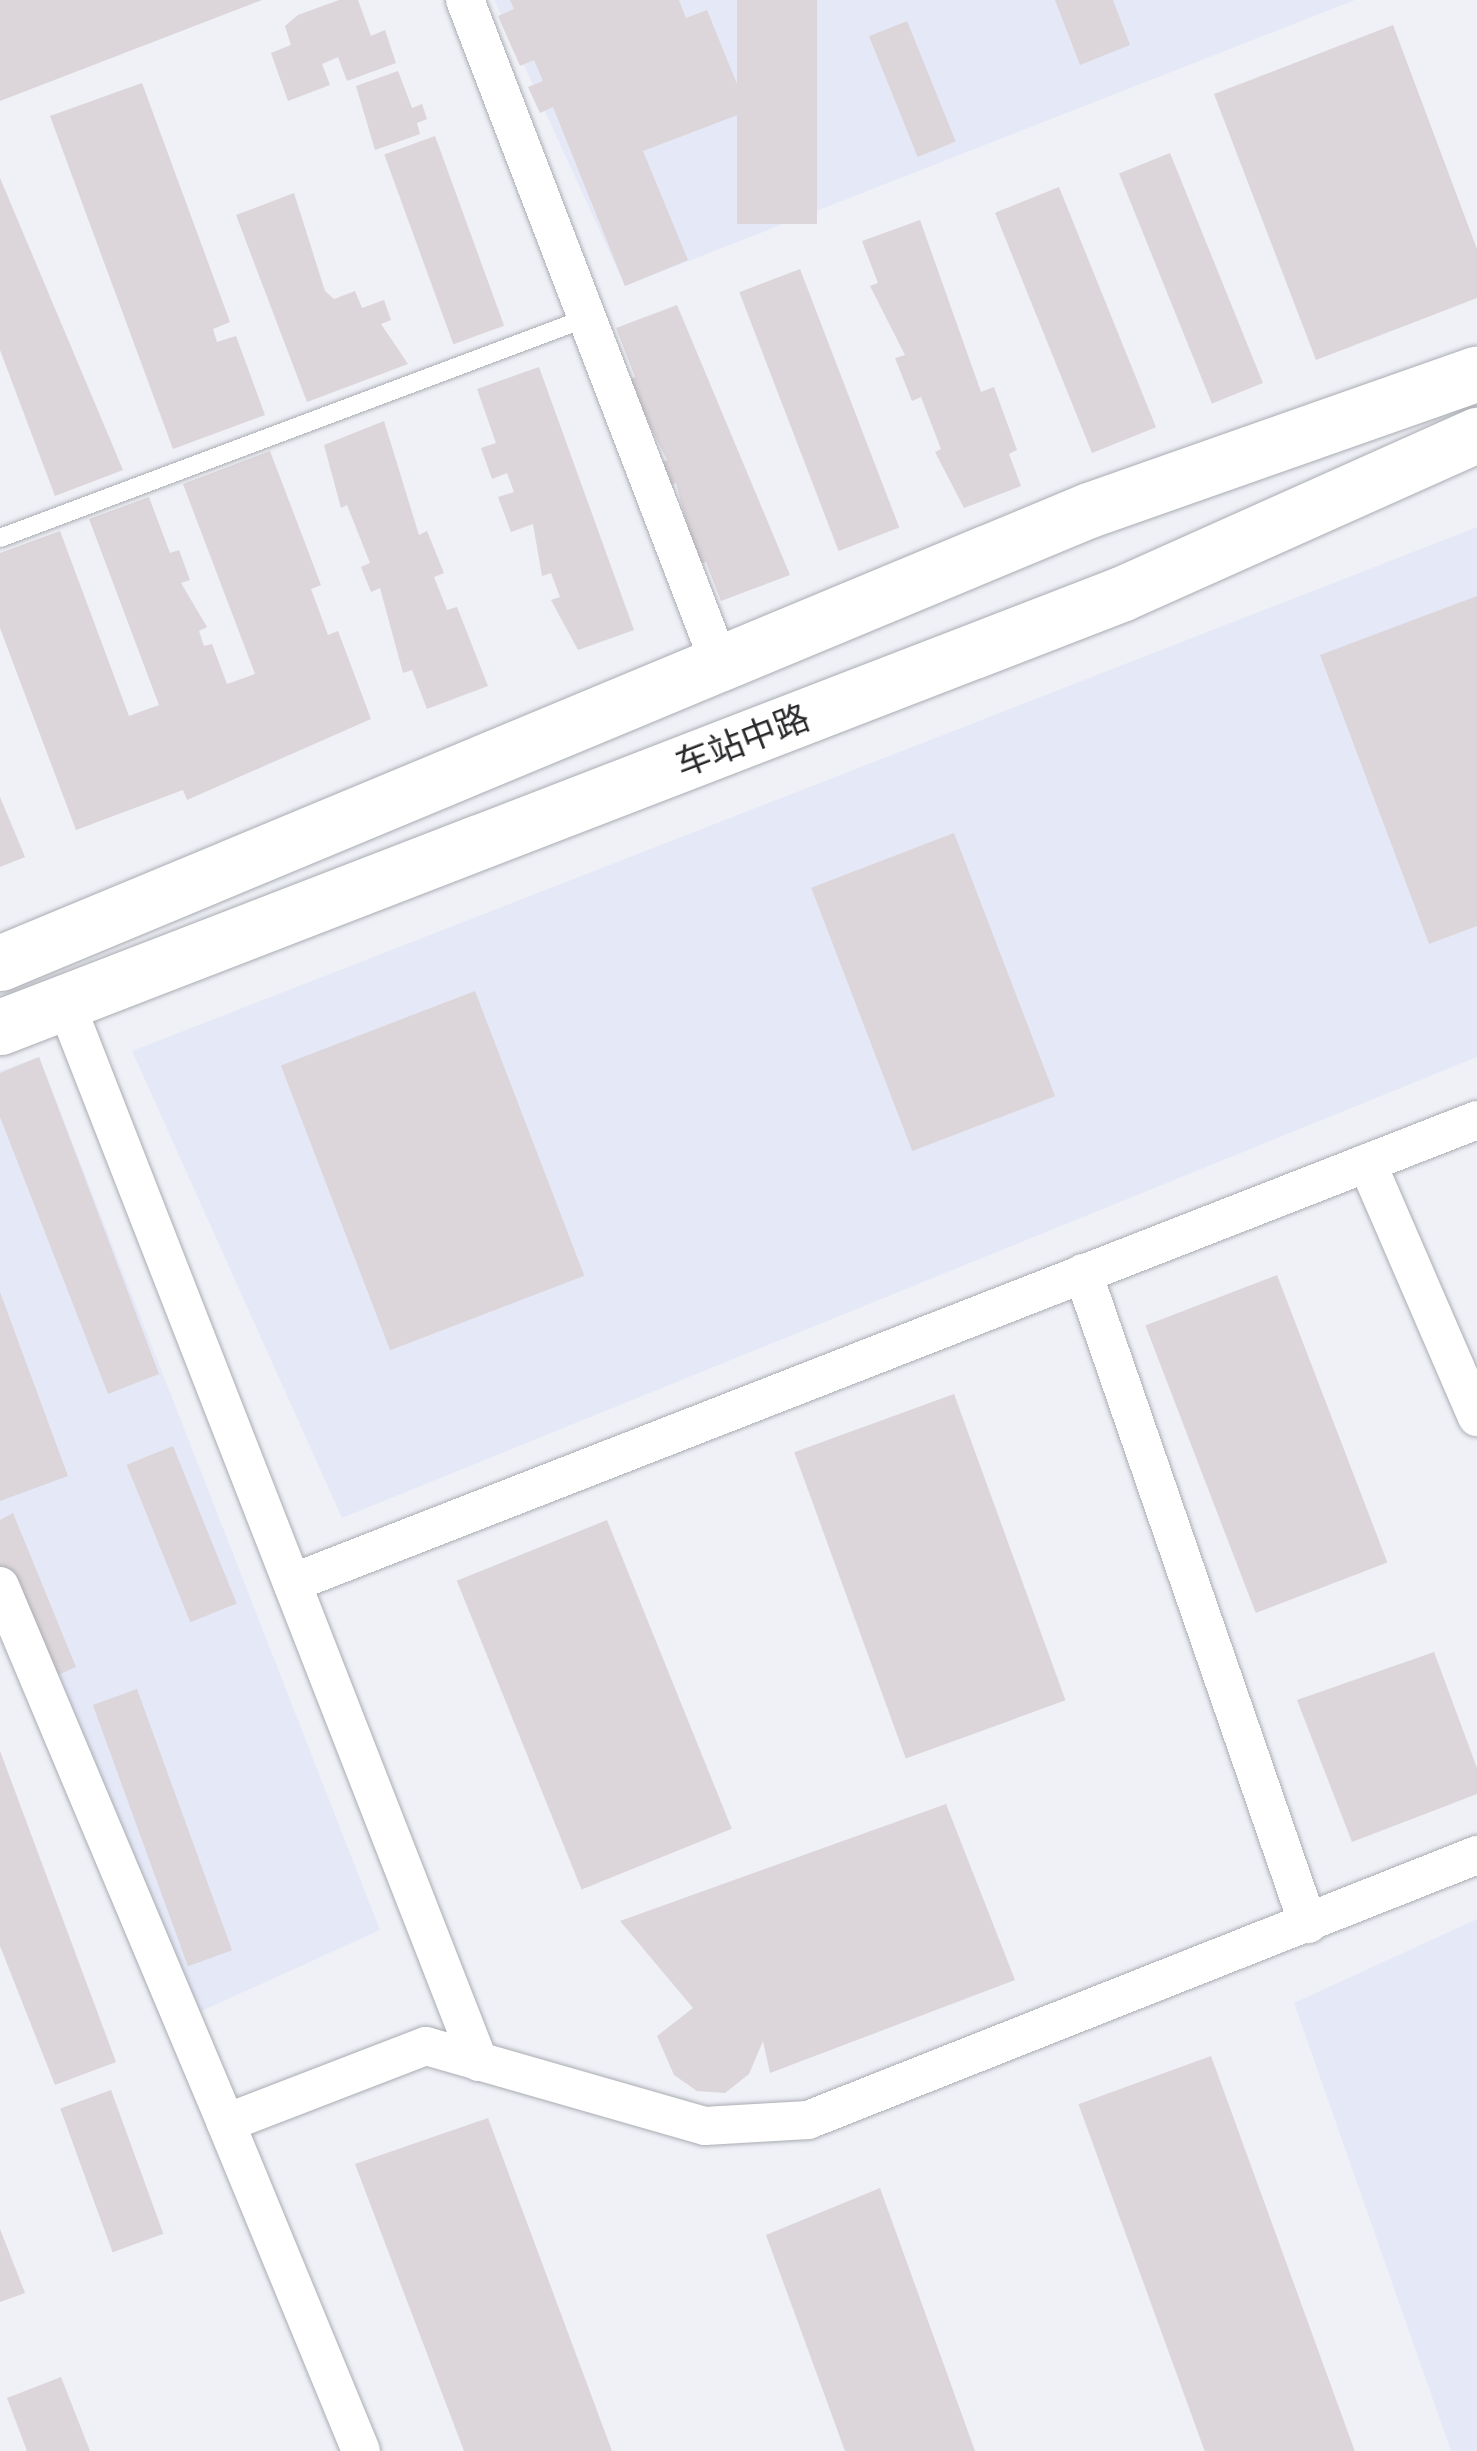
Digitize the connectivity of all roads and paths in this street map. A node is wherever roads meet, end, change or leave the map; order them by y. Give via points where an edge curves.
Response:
1 (464, 0) edge
2 (584, 320) junction
3 (1477, 373) edge
4 (1477, 435) edge
5 (0, 538) edge
6 (719, 662) junction
7 (0, 963) edge
8 (64, 1002) junction
9 (0, 1027) edge
10 (1477, 1120) edge
11 (1367, 1162) junction
12 (1083, 1273) junction
13 (1477, 1417) edge
14 (292, 1583) junction
15 (0, 1586) edge
16 (1477, 1855) edge
17 (1308, 1924) junction
18 (479, 2062) junction
19 (226, 2123) junction
20 (362, 2451) edge

1 - 2 street
2 - 5 lane
2 - 6 street
3 - 6 main road via 1088,510
4 - 8 main road, 车站中路 via 1121,594
6 - 7 main road
8 - 9 main road, 车站中路
8 - 14 street
10 - 11 street
11 - 12 street
11 - 13 street
12 - 14 street
12 - 17 street
14 - 18 street
15 - 19 street
16 - 17 street
17 - 18 street via 808,2120 706,2126
18 - 19 street via 426,2046
19 - 20 street

